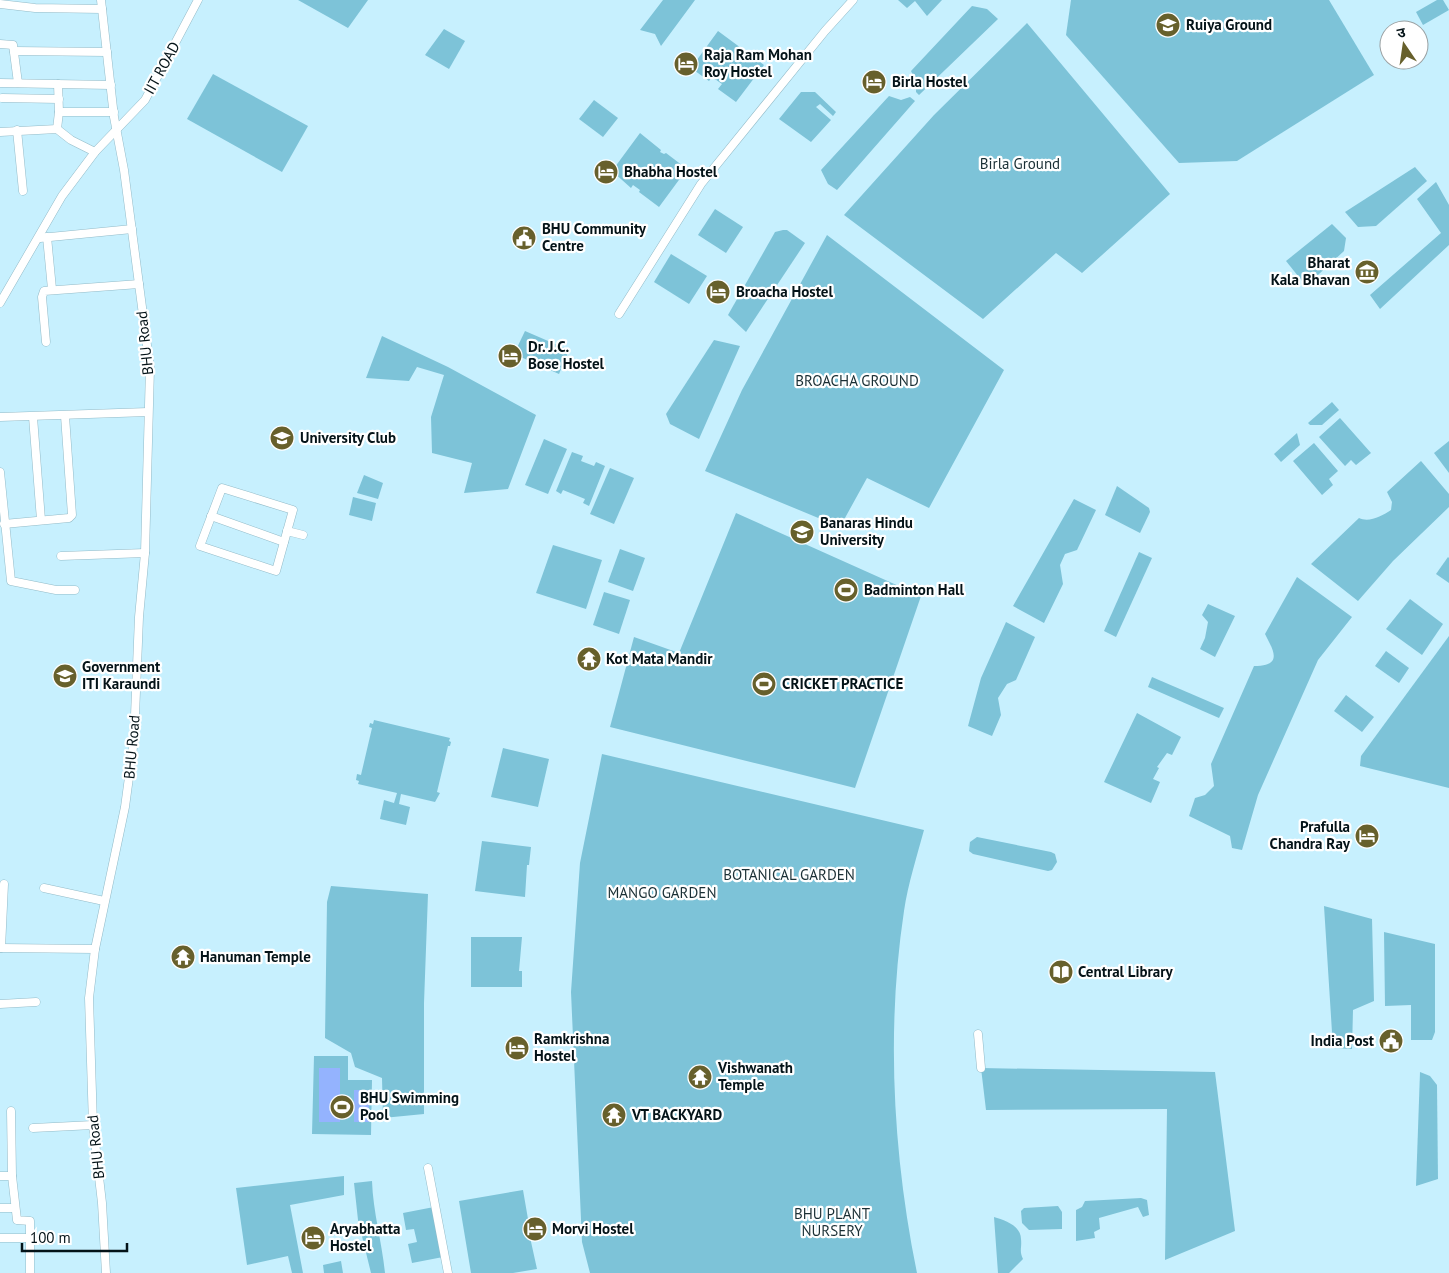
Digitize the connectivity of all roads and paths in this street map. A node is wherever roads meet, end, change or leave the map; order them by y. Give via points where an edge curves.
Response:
1 (101, 0) edge
2 (198, 0) edge
3 (853, 0) edge
4 (13, 3) edge
5 (0, 4) edge
6 (102, 9) junction
7 (0, 44) edge
8 (14, 51) junction
9 (107, 52) junction
10 (0, 83) edge
11 (18, 83) junction
12 (58, 84) junction
13 (111, 85) junction
14 (2, 98) dead end
15 (59, 99) junction
16 (59, 112) junction
17 (114, 112) junction
18 (57, 129) junction
19 (117, 129) junction
20 (17, 130) junction
21 (0, 132) edge
22 (95, 152) junction
23 (23, 191) dead end
24 (132, 229) junction
25 (43, 238) junction
26 (139, 284) junction
27 (52, 289) junction
28 (0, 303) edge
29 (619, 314) dead end
30 (46, 342) dead end
31 (148, 412) junction
32 (64, 416) junction
33 (0, 417) edge
34 (33, 417) junction
35 (0, 472) edge
36 (211, 516) junction
37 (41, 520) junction
38 (4, 524) junction
39 (287, 531) junction
40 (303, 535) dead end
41 (284, 542) junction
42 (145, 553) junction
43 (61, 556) dead end
44 (75, 590) dead end
45 (4, 884) dead end
46 (44, 888) dead end
47 (104, 901) junction
48 (0, 948) edge
49 (95, 949) junction
50 (36, 1002) dead end
51 (0, 1004) edge
52 (978, 1034) dead end
53 (981, 1068) dead end
54 (11, 1111) dead end
55 (93, 1124) junction
56 (33, 1128) dead end
57 (428, 1168) dead end
58 (0, 1176) edge
59 (12, 1176) junction
60 (0, 1208) edge
61 (15, 1208) junction
62 (0, 1238) edge
63 (30, 1238) junction
64 (30, 1273) edge
65 (106, 1273) edge
66 (448, 1273) edge

1 - 6 street, BHU Road
2 - 19 street, IIT ROAD via 145,100
3 - 29 street via 702,184
4 - 5 street
4 - 6 street
6 - 9 street, BHU Road
7 - 8 street via 12,44
8 - 9 street
8 - 11 street
9 - 13 street, BHU Road
10 - 11 street
11 - 12 street
12 - 13 street
12 - 15 street
13 - 17 street, BHU Road
14 - 15 street
15 - 16 street
16 - 17 street
16 - 18 street
17 - 19 street, BHU Road
18 - 20 street
18 - 22 street
19 - 22 street, IIT ROAD
19 - 24 street, BHU Road
20 - 21 street
20 - 23 street
22 - 25 street, IIT ROAD via 62,196
24 - 25 street
24 - 26 street, BHU Road
25 - 27 street
25 - 28 street, IIT ROAD
26 - 27 street
26 - 31 street, BHU Road via 150,368
27 - 30 street via 42,294
31 - 32 street
31 - 42 street, BHU Road
32 - 34 street
32 - 37 street via 72,515
33 - 34 street
34 - 37 street
35 - 38 street
36 - 39 street via 222,488 293,510
36 - 41 street
36 - 41 street via 200,546 276,571
37 - 38 street
38 - 44 street via 11,581 56,590
39 - 40 street
39 - 41 street
42 - 43 street
42 - 47 street, BHU Road via 129,785
45 - 48 street
46 - 47 street
47 - 49 street, BHU Road
48 - 49 street
49 - 55 street, BHU Road via 89,998
50 - 51 street
52 - 53 street
54 - 59 street
55 - 56 street
55 - 65 street, BHU Road
57 - 66 street
58 - 59 street
59 - 61 street
60 - 61 street
61 - 63 street via 17,1220 30,1221
62 - 63 street
63 - 64 street

